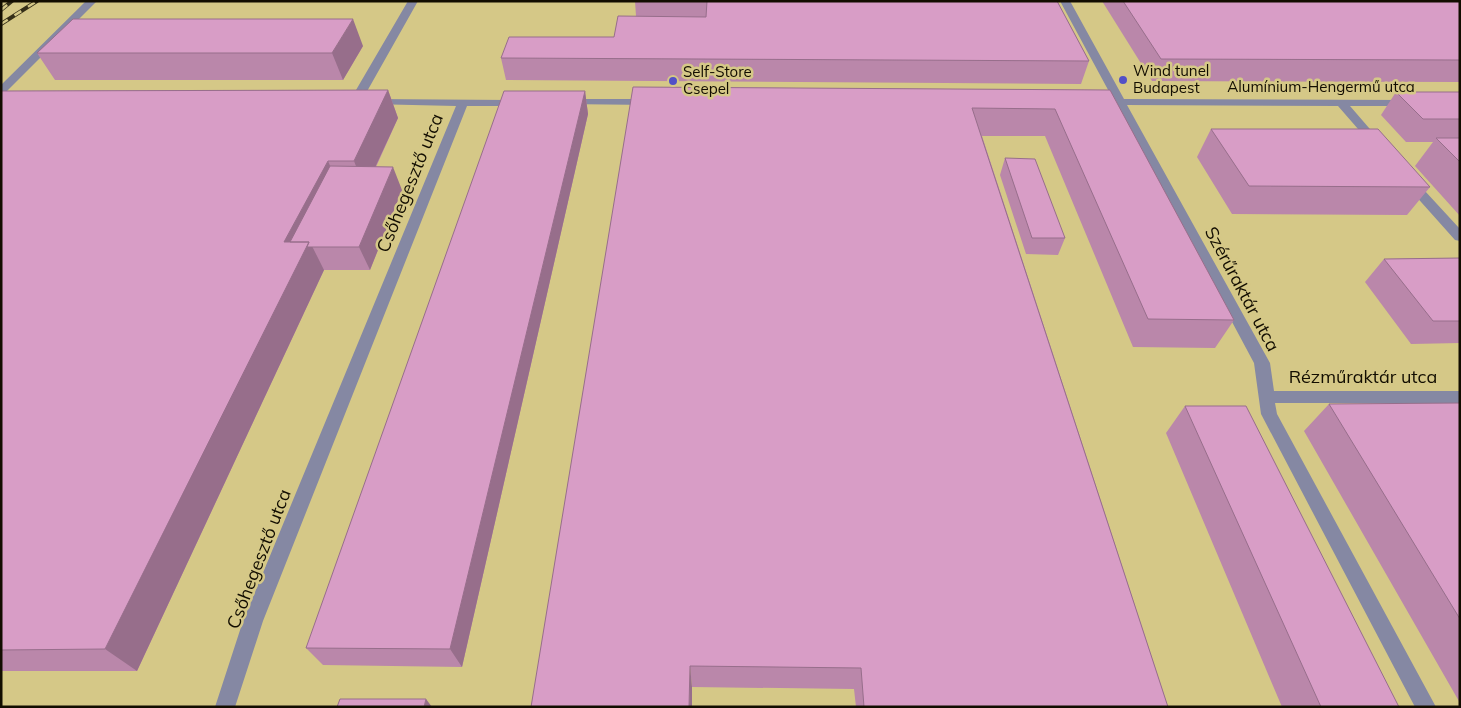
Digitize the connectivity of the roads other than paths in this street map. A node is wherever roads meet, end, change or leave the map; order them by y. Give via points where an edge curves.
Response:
1 (92, 1) edge
2 (413, 1) edge
3 (1065, 1) edge
4 (5, 97) edge
5 (532, 102) edge
6 (552, 102) edge
7 (661, 102) edge
8 (1087, 102) edge
9 (1119, 102) junction
10 (1340, 102) junction
11 (463, 103) junction
12 (1420, 103) edge
13 (1384, 152) edge
14 (1403, 174) edge
15 (1460, 238) edge
16 (1267, 397) junction
17 (1460, 397) edge
18 (225, 707) edge
19 (1426, 707) edge

1 - 4 street
2 - 11 street, Csőhegesztő utca via 350,102
3 - 9 street, Szérűraktár utca
5 - 11 street
6 - 7 street
8 - 9 street, Alumínium-Hengermű utca
9 - 10 street, Alumínium-Hengermű utca
9 - 16 street, Szérűraktár utca via 1262,363
10 - 12 street, Alumínium-Hengermű utca
10 - 13 street
11 - 18 street, Csőhegesztő utca via 253,622
14 - 15 street
16 - 17 street, Rézműraktár utca
16 - 19 street, Szérűraktár utca via 1269,414

